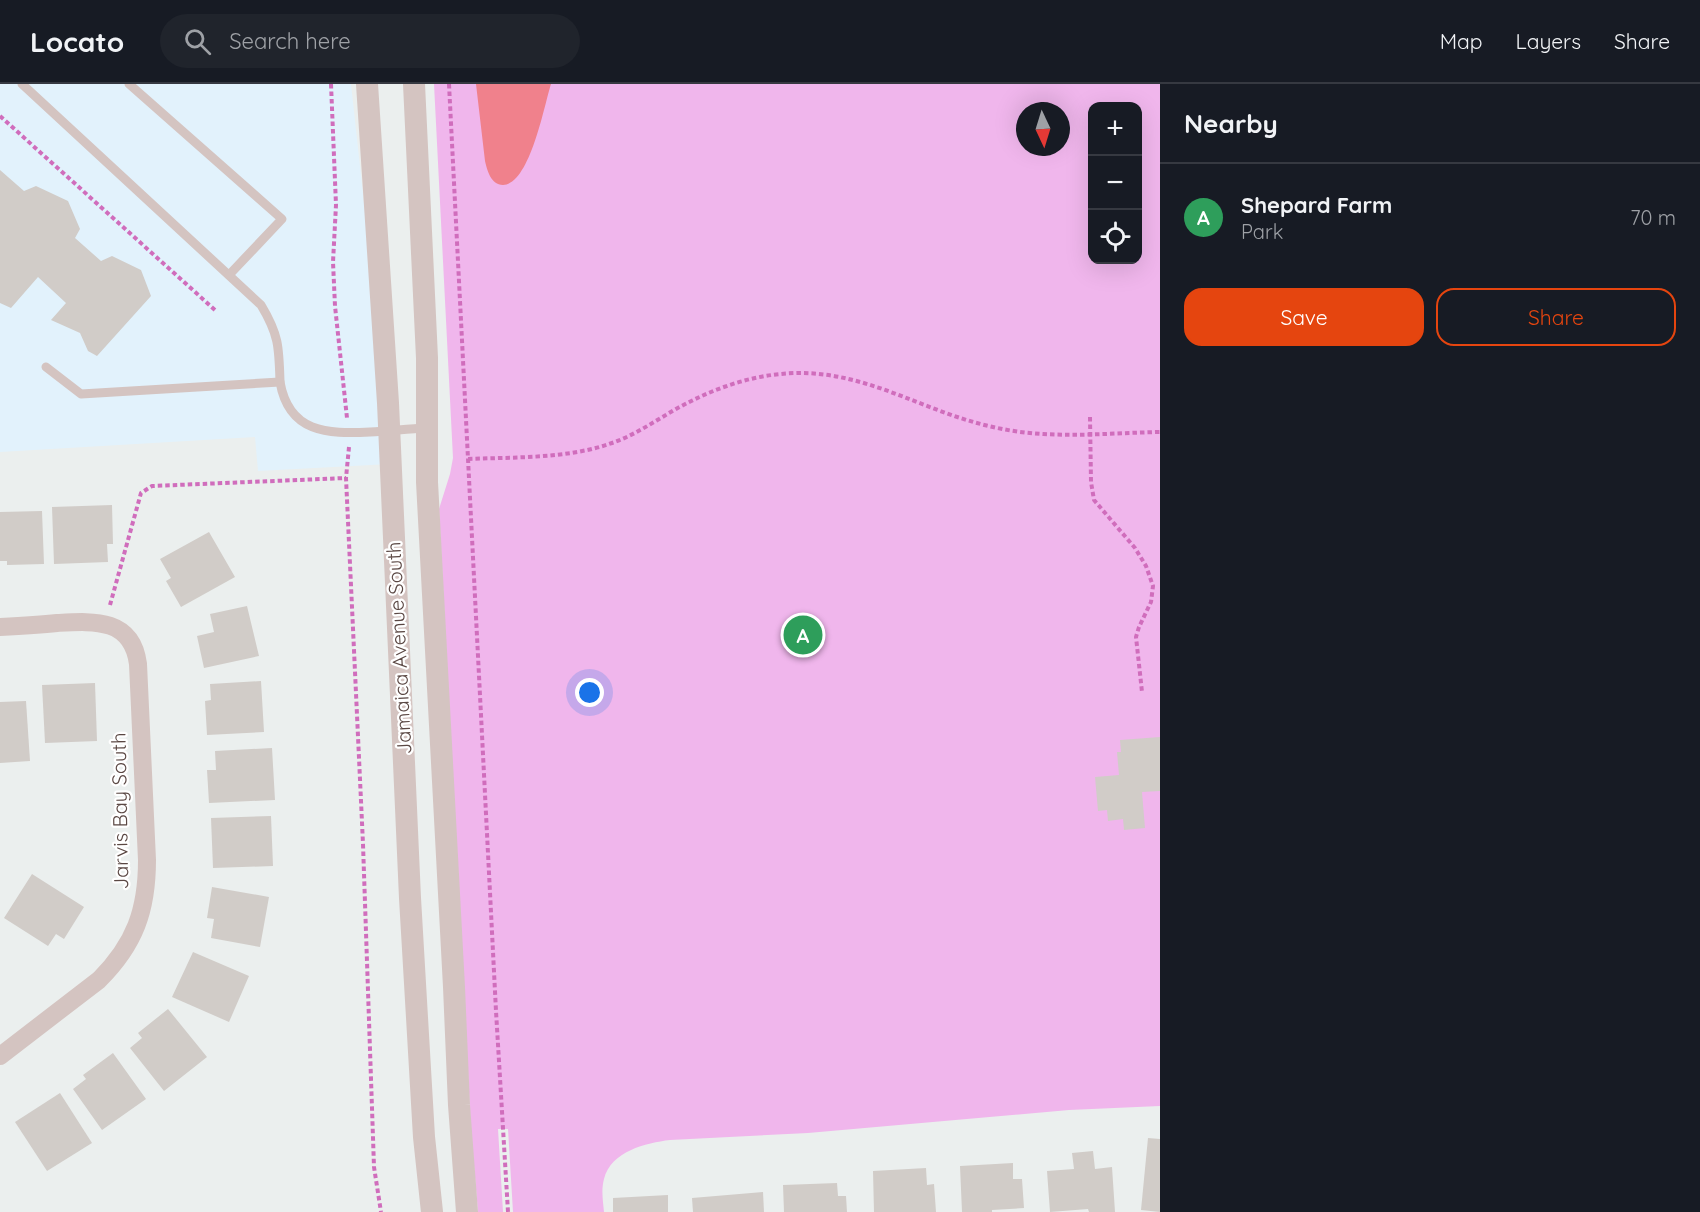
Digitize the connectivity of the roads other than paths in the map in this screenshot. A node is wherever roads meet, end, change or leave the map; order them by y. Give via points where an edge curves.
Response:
1 (22, 84) edge
2 (129, 84) edge
3 (367, 84) edge
4 (414, 84) edge
5 (229, 275) junction
6 (46, 367) dead end
7 (280, 382) junction
8 (426, 428) junction
9 (389, 430) junction
10 (0, 627) edge
11 (0, 1056) edge
12 (432, 1212) edge
13 (467, 1212) edge

1 - 5 lane
2 - 5 lane via 282,219
3 - 9 street, Jamaica Avenue South
4 - 8 street, Jamaica Avenue South via 427,358
5 - 7 lane via 261,305 272,324 278,344
6 - 7 lane via 81,394
7 - 9 lane via 286,404 308,425 348,433
8 - 9 lane
8 - 13 street, Jamaica Avenue South
9 - 12 street, Jamaica Avenue South via 410,898
10 - 11 street, Jarvis Bay South via 105,623 132,643 137,656 147,860 141,914 114,965

